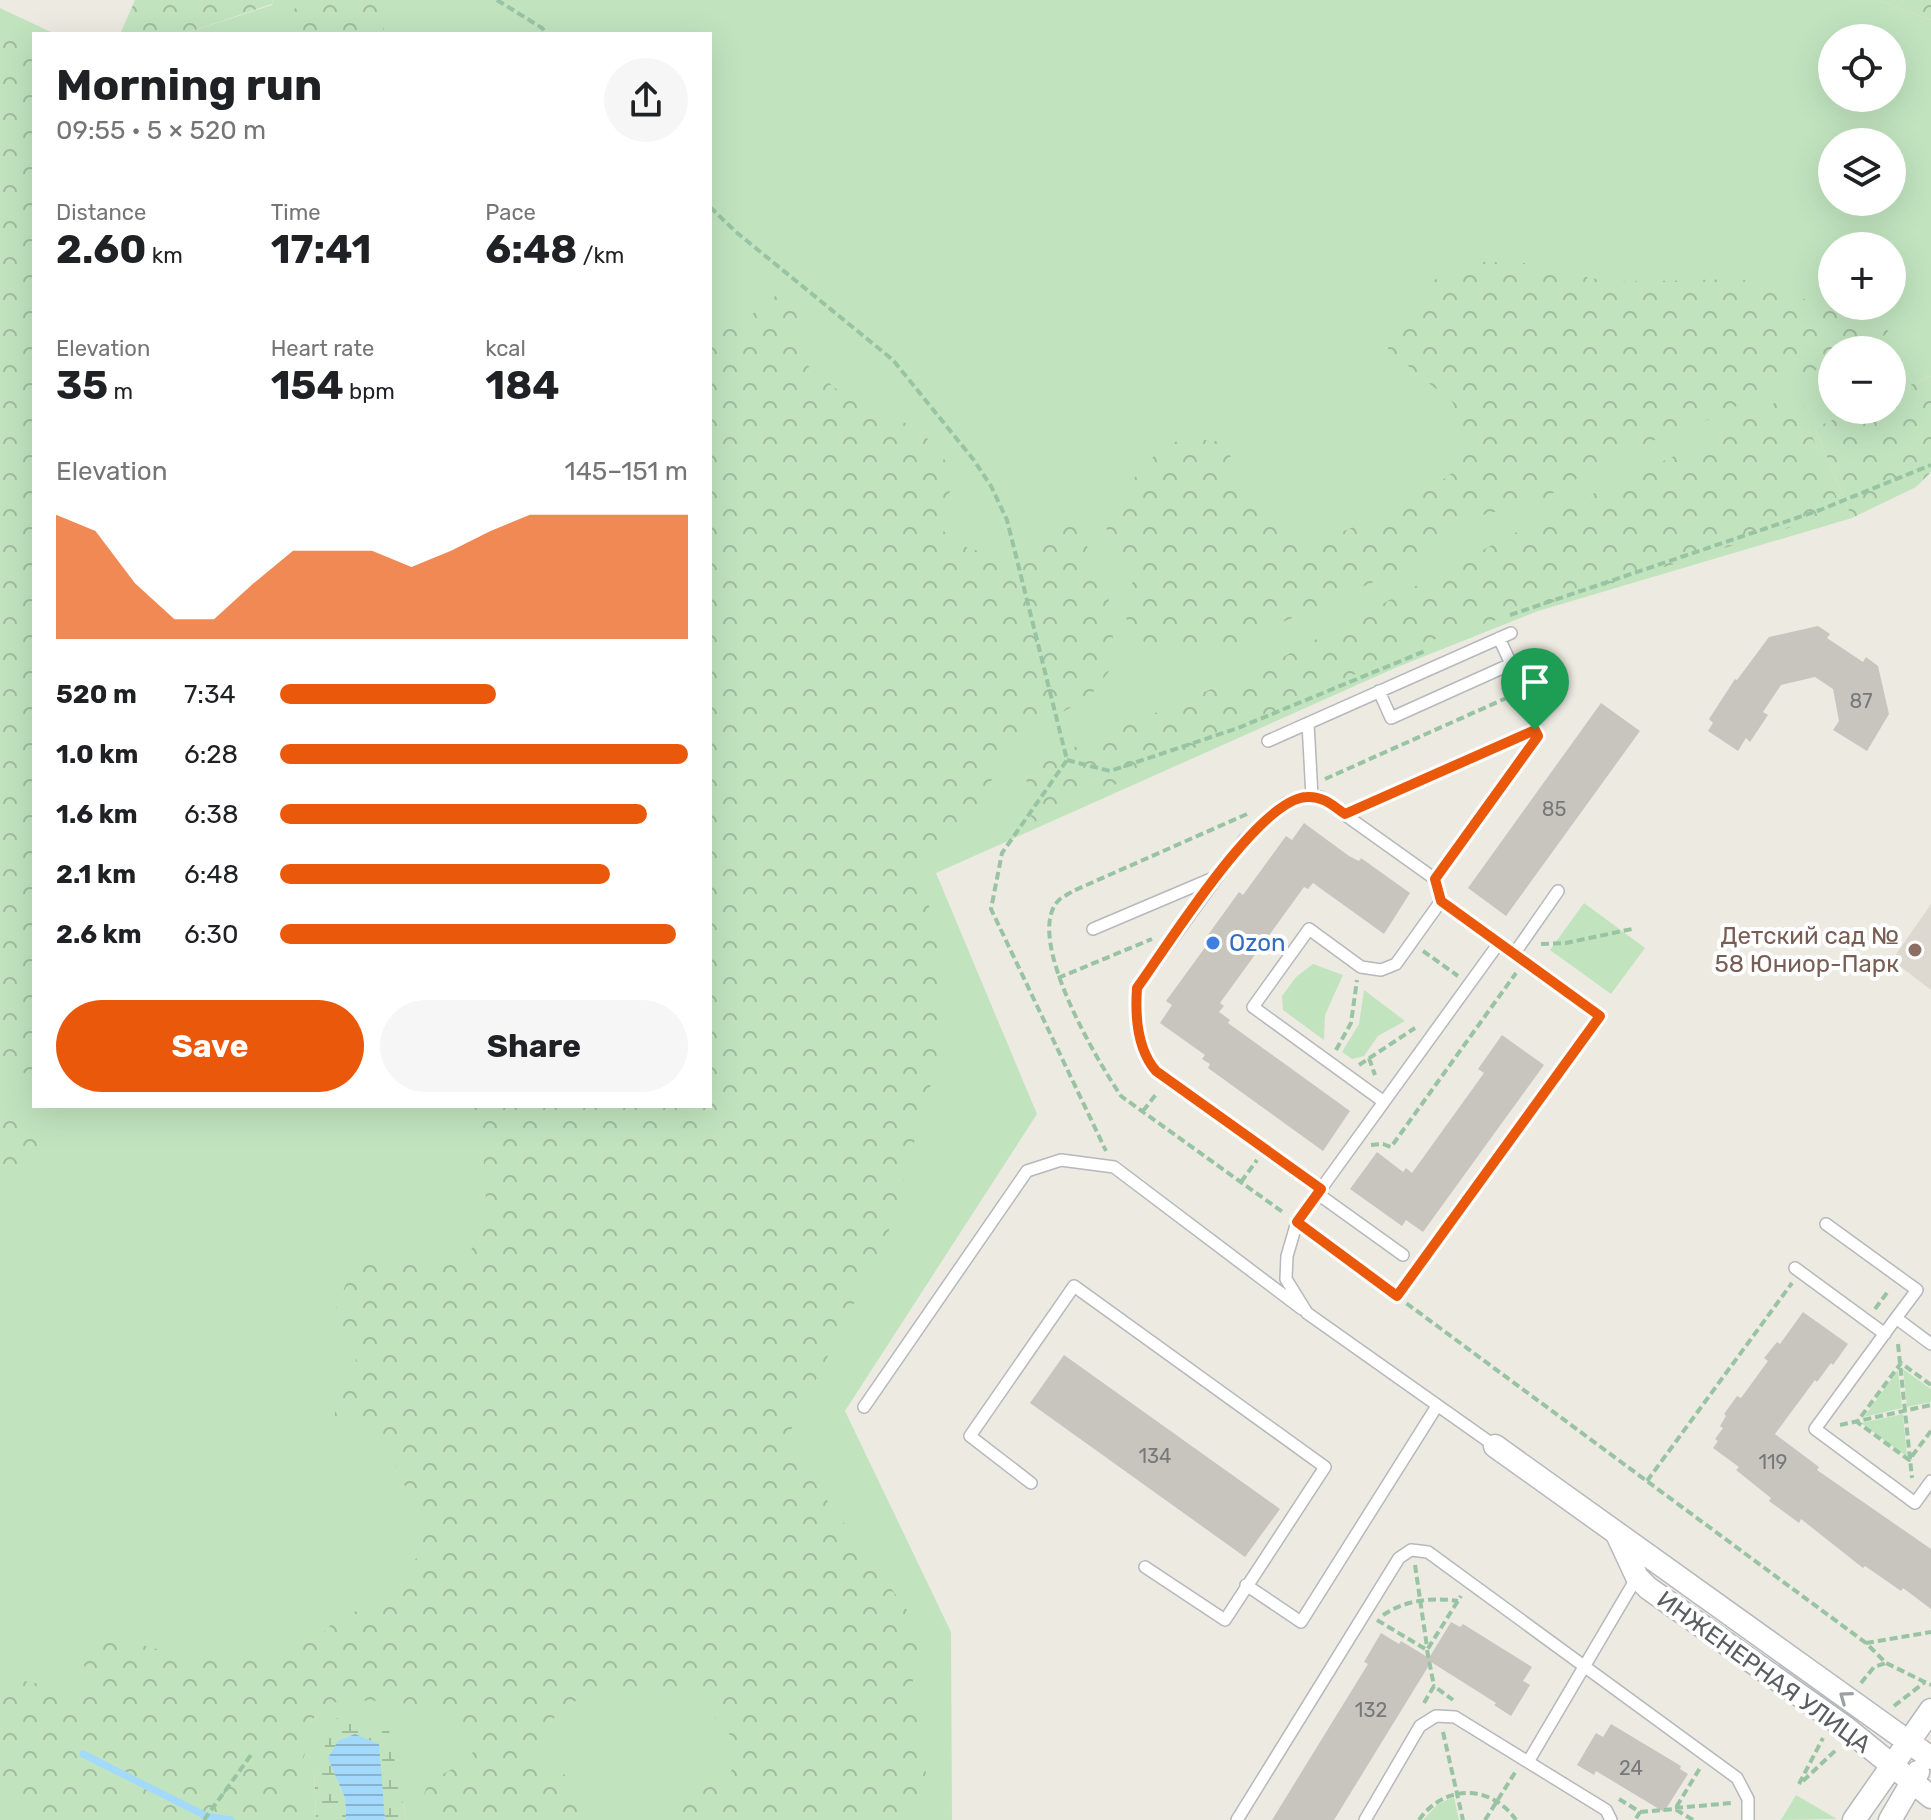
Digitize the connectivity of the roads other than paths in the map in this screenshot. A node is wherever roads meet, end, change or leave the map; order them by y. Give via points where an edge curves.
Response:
1 (1379, 691) junction
2 (1308, 723) junction
3 (1268, 741) dead end
4 (1312, 797) junction
5 (1345, 814) junction
6 (1218, 875) junction
7 (1435, 879) junction
8 (1558, 891) dead end
9 (1441, 901) junction
10 (1093, 929) dead end
11 (1499, 943) junction
12 (1516, 950) junction
13 (1600, 1016) road end
14 (1384, 1102) junction
15 (1319, 1191) junction
16 (1826, 1224) dead end
17 (1403, 1255) dead end
18 (1795, 1268) dead end
19 (1307, 1313) junction
20 (1896, 1319) junction
21 (1885, 1334) junction
22 (1931, 1344) edge
23 (1437, 1406) junction
24 (864, 1407) dead end
25 (1495, 1446) joint
26 (1931, 1481) edge
27 (1031, 1483) dead end
28 (1616, 1531) junction
29 (1145, 1567) dead end
30 (1637, 1577) junction
31 (1246, 1585) junction
32 (1584, 1666) junction
33 (1931, 1710) edge
34 (1909, 1742) junction
35 (1930, 1754) edge
36 (1526, 1761) junction
37 (1892, 1765) junction
38 (1913, 1782) junction
39 (1931, 1797) edge
40 (1748, 1816) edge
41 (1237, 1820) edge
42 (1365, 1820) edge
43 (1611, 1820) edge
44 (1854, 1820) edge
45 (1890, 1820) edge

1 - 1 lane via 1391,718 1511,664 1505,635
1 - 2 lane
2 - 3 lane
2 - 4 lane
4 - 5 lane
4 - 6 lane via 1286,803 1244,840
5 - 7 lane
5 - 7 lane via 1535,730 1538,736
6 - 10 lane
6 - 15 lane via 1137,988 1135,1010 1148,1061
7 - 9 lane
8 - 12 lane
9 - 11 lane
9 - 14 lane via 1396,964 1381,970 1361,967 1309,929 1253,1007
11 - 12 lane
11 - 14 lane
12 - 13 lane
14 - 15 lane
15 - 17 lane
15 - 19 lane via 1297,1222 1287,1256 1286,1279
16 - 20 lane via 1917,1290
18 - 21 lane
19 - 23 lane
19 - 24 lane via 1114,1167 1061,1160 1027,1171
20 - 21 lane
20 - 22 lane
21 - 26 lane via 1816,1430 1914,1502
23 - 25 lane
23 - 31 lane via 1301,1622
25 - 28 street, ИНЖЕНЕРНАЯ УЛИЦА
27 - 31 lane via 970,1436 1074,1286 1325,1467
28 - 30 street, ИНЖЕНЕРНАЯ УЛИЦА
34 -> 28 street, ИНЖЕНЕРНАЯ УЛИЦА
29 - 31 lane via 1225,1620
30 - 32 lane
30 - 37 street, ИНЖЕНЕРНАЯ УЛИЦА
32 - 36 lane
32 - 40 lane via 1737,1778 1748,1799
32 - 41 lane via 1428,1552 1413,1550 1399,1558
33 - 34 street
34 - 35 street, ИНЖЕНЕРНАЯ УЛИЦА
34 - 37 street
35 - 38 street
36 - 42 lane via 1455,1717 1427,1720
36 - 43 lane via 1606,1810
37 - 38 street, ИНЖЕНЕРНАЯ УЛИЦА
37 - 44 street
38 - 39 street, ИНЖЕНЕРНАЯ УЛИЦА
38 - 45 street

